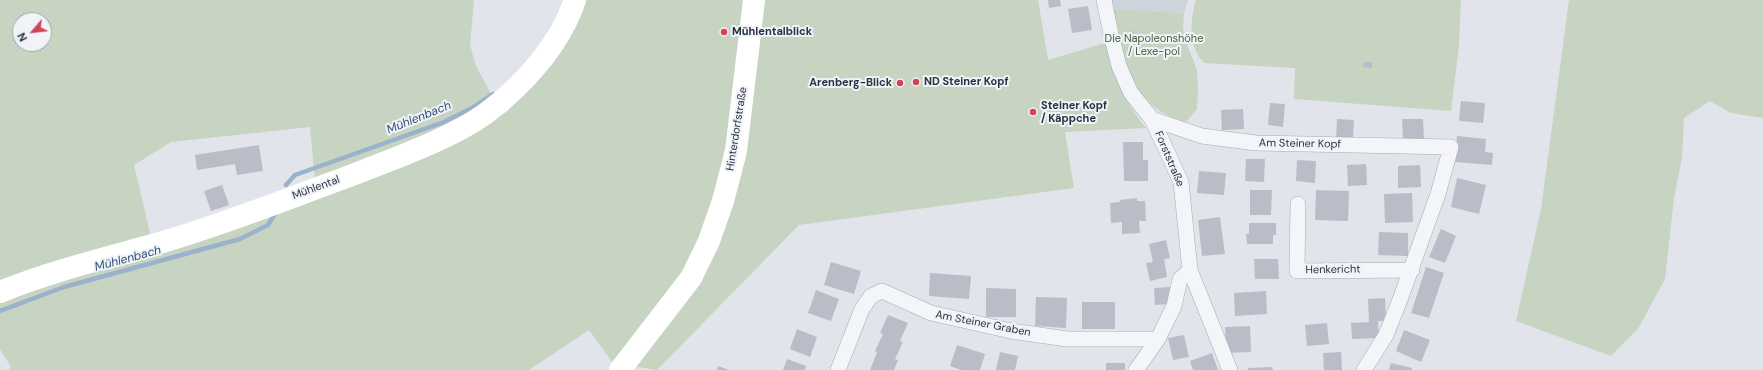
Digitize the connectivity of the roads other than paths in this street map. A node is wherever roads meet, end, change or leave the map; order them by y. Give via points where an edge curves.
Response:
1 (575, 0) edge
2 (754, 0) edge
3 (1104, 0) edge
4 (1152, 119) junction
5 (1298, 204) dead end
6 (1190, 270) junction
7 (1412, 270) junction
8 (0, 292) edge
9 (1158, 339) junction
10 (620, 370) edge
11 (838, 370) edge
12 (1136, 370) edge
13 (1230, 370) edge
14 (1364, 370) edge

1 - 8 street, Mühlental via 559,33 539,63 502,100 466,125 377,165 231,219 37,278
2 - 10 street, Hinterdorfstraße via 736,151 723,201 709,240 691,278
3 - 4 street, Forststraße via 1119,66 1131,93
4 - 6 street, Forststraße via 1182,188
4 - 7 street, Am Steiner Kopf via 1202,136 1256,143 1450,147 1438,194
5 - 7 street, Henkericht via 1297,271
6 - 9 street via 1180,278 1174,306
6 - 13 street, Forststraße
7 - 14 street via 1386,335
9 - 11 street, Am Steiner Graben via 1067,339 1011,330 931,313 882,291 871,296 862,309
9 - 12 street

